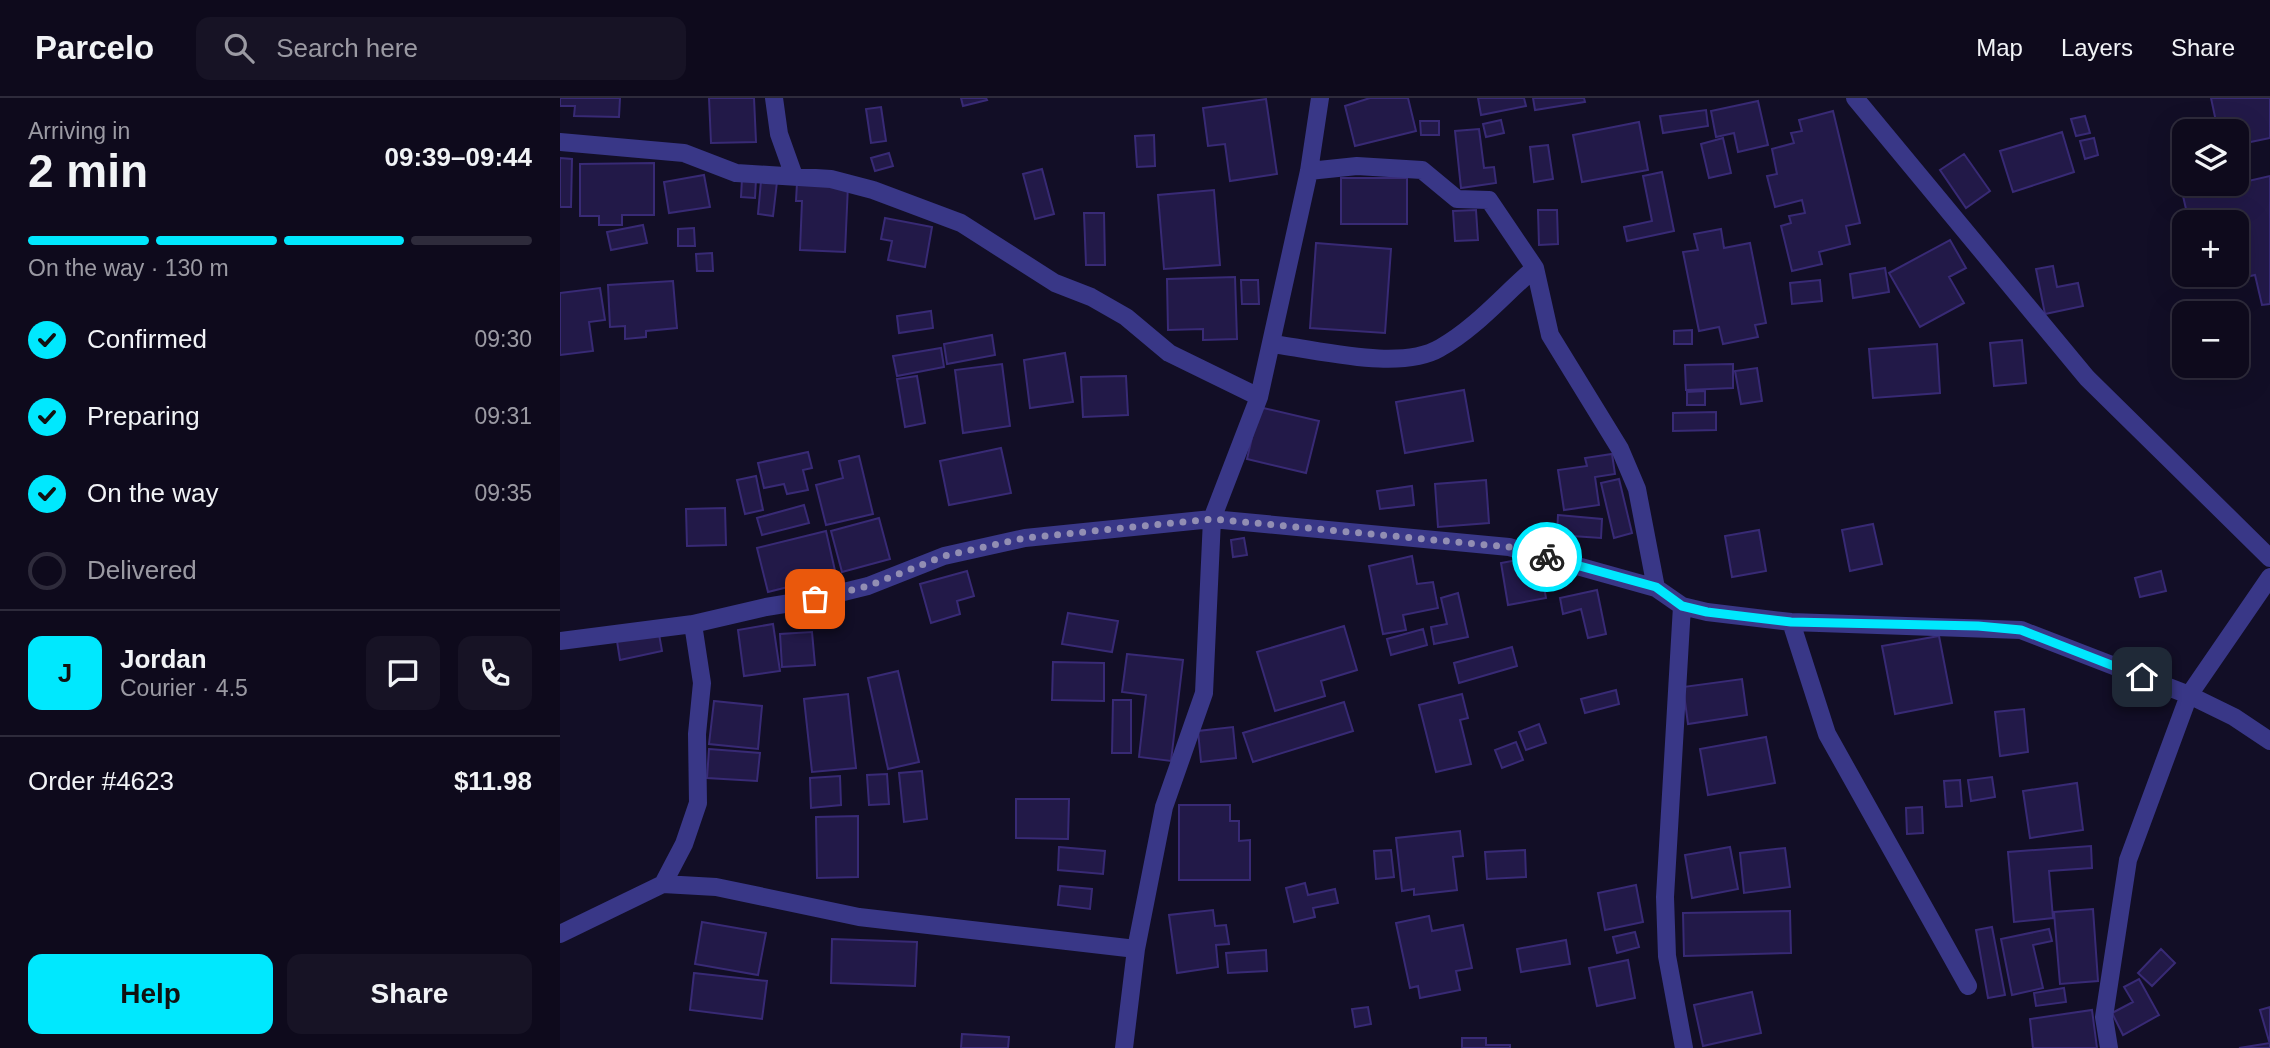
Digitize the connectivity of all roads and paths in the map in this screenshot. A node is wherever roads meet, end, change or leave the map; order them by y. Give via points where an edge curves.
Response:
1 (774, 98) edge
2 (1320, 98) edge
3 (1856, 98) edge
4 (560, 142) edge
5 (1308, 171) junction
6 (794, 176) junction
7 (1535, 268) junction
8 (1270, 344) junction
9 (1259, 397) junction
10 (1212, 519) junction
11 (2270, 558) edge
12 (2270, 577) edge
13 (1656, 587) junction
14 (1682, 606) junction
15 (1791, 622) junction
16 (693, 624) junction
17 (560, 641) edge
18 (2189, 695) junction
19 (2270, 740) edge
20 (663, 884) junction
21 (560, 934) edge
22 (1136, 949) junction
23 (1968, 986) dead end
24 (1124, 1048) edge
25 (1684, 1048) edge
26 (2109, 1048) edge

1 - 6 street via 779,134
2 - 5 street
3 - 11 street via 2087,378
4 - 6 street via 684,153 736,173
5 - 7 street via 1357,166 1422,170 1457,198 1489,200
5 - 8 street
6 - 9 street via 831,179 873,190 961,223 1055,283 1126,317 1169,353
7 - 8 street via 1460,334 1415,358
7 - 13 street via 1550,335 1620,449 1637,489
8 - 9 street
9 - 10 street
10 - 13 street via 1509,547
10 - 16 street via 1025,538 944,556 868,586
10 - 22 street via 1204,693 1164,807
12 - 18 street
13 - 14 street
14 - 15 street
14 - 25 street via 1665,897 1667,956
15 - 18 street via 2021,630
15 - 23 street via 1827,734
16 - 17 street
16 - 20 street via 702,683 698,803
18 - 19 street
18 - 26 street via 2127,860 2104,1017
20 - 21 street
20 - 22 street via 716,887 859,917
22 - 24 street

